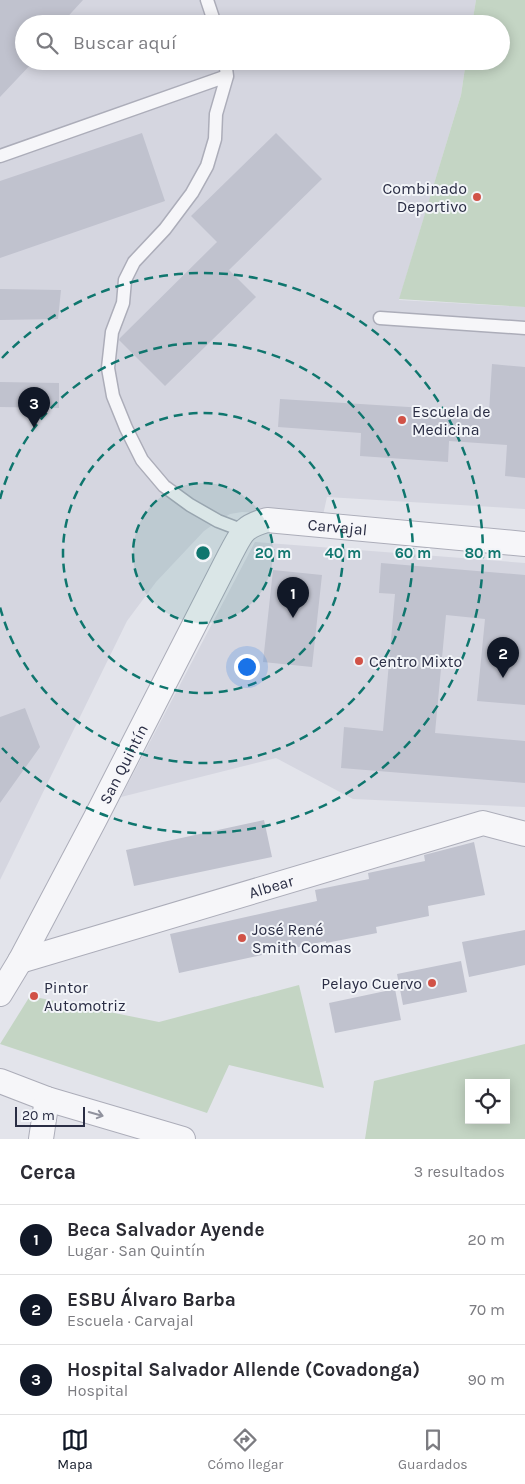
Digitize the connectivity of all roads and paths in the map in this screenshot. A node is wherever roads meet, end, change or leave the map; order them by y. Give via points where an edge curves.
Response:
1 (207, 0) edge
2 (212, 15) edge
3 (226, 70) edge
4 (227, 76) junction
5 (0, 156) edge
6 (380, 318) dead end
7 (525, 328) edge
8 (244, 531) junction
9 (525, 544) edge
10 (525, 834) edge
11 (20, 961) junction
12 (0, 994) edge
13 (0, 1081) edge
14 (47, 1100) junction
15 (41, 1139) edge
16 (182, 1139) edge

1 - 2 lane
3 - 4 lane
4 - 5 lane
4 - 8 lane via 207,166 166,229 134,262 124,280 123,303 112,332 108,368 113,396 142,460 164,486 190,505
6 - 7 lane
8 - 9 street, Carvajal via 252,524 267,520
8 - 11 street, San Quintín
10 - 11 street, Albear via 483,823
11 - 12 street, San Quintín
13 - 14 street
14 - 15 street
14 -> 16 street

